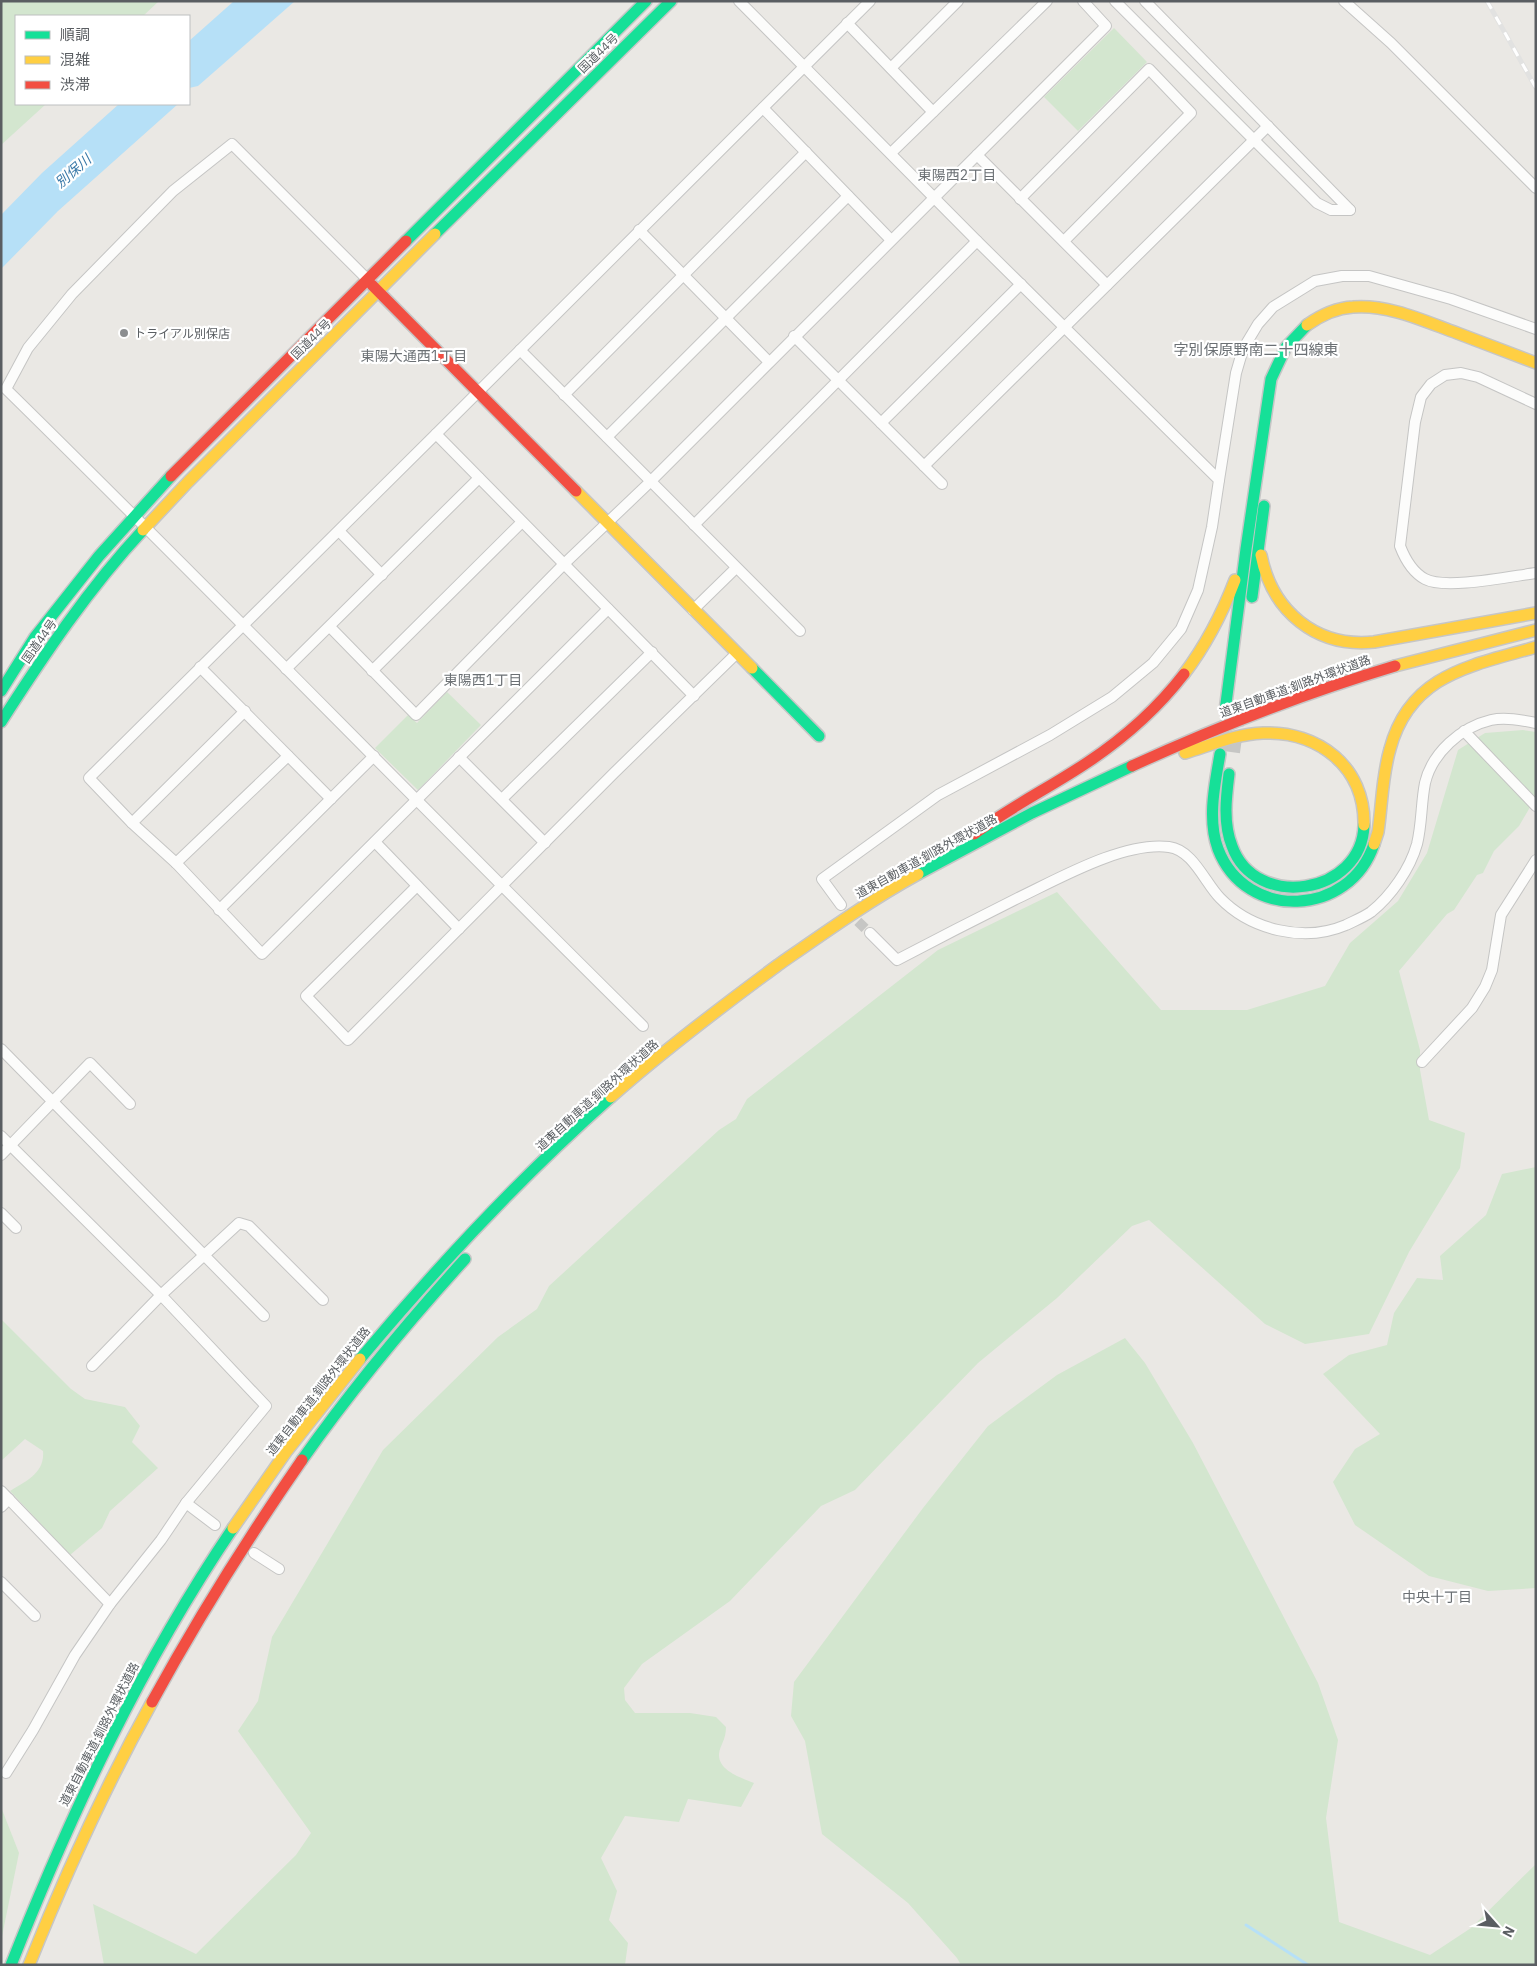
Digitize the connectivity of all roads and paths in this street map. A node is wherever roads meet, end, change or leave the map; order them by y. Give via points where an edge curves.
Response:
1 (646, 1) edge
2 (671, 1) edge
3 (739, 1) edge
4 (870, 1) edge
5 (958, 1) edge
6 (1047, 1) edge
7 (1083, 1) edge
8 (1115, 1) edge
9 (1145, 1) edge
10 (1344, 1) edge
11 (847, 23) junction
12 (804, 66) junction
13 (891, 68) junction
14 (763, 108) junction
15 (933, 112) junction
16 (1268, 126) junction
17 (1253, 140) junction
18 (806, 152) junction
19 (891, 153) junction
20 (977, 155) junction
21 (1536, 188) edge
22 (848, 196) junction
23 (935, 198) junction
24 (1020, 199) junction
25 (639, 230) junction
26 (891, 240) junction
27 (977, 241) junction
28 (1064, 241) junction
29 (684, 276) junction
30 (368, 280) junction
31 (1021, 284) junction
32 (1107, 285) junction
33 (378, 292) junction
34 (727, 318) junction
35 (1064, 328) junction
36 (1536, 329) edge
37 (794, 336) junction
38 (520, 350) junction
39 (769, 362) junction
40 (1536, 363) edge
41 (1536, 370) edge
42 (838, 379) junction
43 (478, 393) junction
44 (564, 395) junction
45 (1536, 404) edge
46 (881, 424) junction
47 (436, 434) junction
48 (607, 437) junction
49 (924, 466) junction
50 (479, 478) junction
51 (1219, 480) junction
52 (650, 482) junction
53 (942, 484) dead end
54 (134, 515) junction
55 (522, 522) junction
56 (607, 522) junction
57 (694, 525) junction
58 (146, 526) junction
59 (339, 531) junction
60 (1259, 545) junction
61 (1246, 549) junction
62 (564, 564) junction
63 (736, 568) junction
64 (1536, 572) edge
65 (382, 575) junction
66 (608, 609) junction
67 (693, 610) junction
68 (1250, 612) dead end
69 (1536, 613) edge
70 (243, 626) junction
71 (330, 627) junction
72 (1536, 630) edge
73 (800, 631) dead end
74 (1536, 637) edge
75 (1536, 647) edge
76 (652, 652) junction
77 (736, 654) junction
78 (200, 667) junction
79 (286, 668) junction
80 (372, 671) junction
81 (1240, 689) dead end
82 (1, 691) edge
83 (694, 696) junction
84 (1237, 708) tunnel mouth
85 (245, 711) junction
86 (1225, 711) tunnel mouth
87 (1, 722) edge
88 (1536, 723) edge
89 (1228, 729) junction
90 (1464, 731) junction
91 (819, 736) dead end
92 (1185, 753) junction
93 (288, 756) junction
94 (374, 756) junction
95 (459, 757) junction
96 (331, 799) junction
97 (502, 799) junction
98 (416, 800) junction
99 (1536, 806) edge
100 (132, 823) junction
101 (375, 842) junction
102 (544, 843) junction
103 (1536, 860) edge
104 (176, 863) junction
105 (931, 866) junction
106 (417, 886) junction
107 (502, 887) junction
108 (840, 905) tunnel mouth
109 (219, 910) junction
110 (459, 929) junction
111 (870, 933) tunnel mouth
112 (643, 1026) dead end
113 (1, 1049) edge
114 (1422, 1062) dead end
115 (53, 1102) junction
116 (130, 1104) dead end
117 (1, 1136) edge
118 (11, 1146) junction
119 (1, 1155) edge
120 (541, 1179) dead end
121 (1, 1213) edge
122 (16, 1228) dead end
123 (474, 1249) dead end
124 (205, 1256) junction
125 (160, 1295) junction
126 (323, 1300) dead end
127 (264, 1316) dead end
128 (92, 1366) dead end
129 (1, 1491) edge
130 (9, 1499) junction
131 (186, 1503) junction
132 (1, 1508) edge
133 (215, 1525) dead end
134 (254, 1553) dead end
135 (279, 1569) dead end
136 (1, 1582) edge
137 (110, 1604) junction
138 (35, 1616) dead end
139 (6, 1773) dead end
140 (11, 1965) edge
141 (30, 1965) edge

1 - 30 main road, 国道44号
2 - 33 main road, 国道44号
3 - 12 street
4 - 11 street
5 - 13 street
6 - 15 street
7 - 20 street via 1106,26
8 - 17 street
9 - 16 street
10 - 21 street via 1391,43
11 - 12 street
11 - 13 street
12 - 14 street
12 - 19 street
13 - 15 street
14 - 18 street
14 - 25 street
15 - 19 street
16 - 17 street
16 - 17 street via 1350,210 1331,210 1317,203
17 - 32 street
18 - 22 street
18 - 29 street
19 - 23 street
20 - 23 street
20 - 24 street
22 - 26 street
22 - 34 street
23 - 26 street
23 - 27 street
24 - 28 street
24 - 28 street via 1149,69 1190,113
25 - 29 street
25 - 38 street
26 - 37 street
27 - 31 street
27 - 42 street
28 - 32 street
29 - 34 street
29 - 44 street
30 - 33 main road
30 - 54 main road, 国道44号
30 - 54 street via 232,144 173,191 133,230 72,294 28,348 6,389
31 - 35 street
31 - 46 street
32 - 35 street
33 - 43 main road
33 - 58 main road, 国道44号
34 - 39 street
34 - 48 street
35 - 49 street
35 - 51 street
36 - 51 street via 1451,299 1369,276 1315,281 1273,307 1243,349 1236,373
37 - 39 street
37 - 42 street
38 - 43 street
38 - 44 street
39 - 52 street
40 - 61 main road via 1408,314 1374,306 1324,313 1293,338 1271,379
41 - 60 main road via 1384,315 1344,314 1327,319 1298,341 1280,382
42 - 46 street
42 - 57 street
43 - 47 street
43 - 56 main road
44 - 48 street
45 - 64 street via 1478,377 1461,373 1445,375 1431,384 1421,397 1415,422 1400,546 1415,571 1438,583
46 - 49 street
47 - 50 street
47 - 59 street
48 - 52 street
49 - 53 street
50 - 55 street
50 - 65 street
51 - 108 street via 1198,590 1181,629 1153,663 1112,697 1066,726 938,795 822,879
52 - 56 street
52 - 57 street
54 - 58 street
54 - 82 main road, 国道44号 via 35,637
55 - 62 street
55 - 80 street
56 - 62 street
56 - 67 main road
57 - 63 street
58 - 70 street
58 - 87 main road, 国道44号 via 54,642
59 - 65 street
59 - 70 street
60 - 68 main road
60 - 69 main road via 1271,588 1295,620 1311,630 1344,642 1390,640
61 - 86 main road
61 - 105 main road via 1216,625 1182,676 1144,720 1124,738 991,821
62 - 66 street
62 - 80 street via 416,715
63 - 67 street
63 - 73 street
65 - 71 street
66 - 76 street
66 - 95 street
67 - 77 main road
70 - 78 street
70 - 79 street
71 - 79 street
71 - 80 street
72 - 89 main road, 道東自動車道;釧路外環状道路 via 1374,672 1312,692
74 - 89 main road, 道東自動車道;釧路外環状道路 via 1376,681
75 - 92 main road via 1451,673 1409,705 1389,744 1380,823 1374,846 1353,880 1324,897 1308,901 1277,900 1250,887 1227,867 1218,852 1213,832 1214,798 1225,753 1225,804 1232,846 1247,869 1268,883 1294,888 1312,887 1343,870 1356,855 1362,839 1365,804 1351,773 1339,759 1308,739 1272,733 1252,734
76 - 83 street
76 - 97 street
77 - 83 street
77 - 91 main road
78 - 85 street
78 - 100 street via 88,778
79 - 94 street
81 - 84 main road
83 - 102 street
85 - 93 street
85 - 100 street
88 - 90 street via 1491,720
89 - 92 main road, 道東自動車道;釧路外環状道路
89 - 105 main road, 道東自動車道;釧路外環状道路 via 1096,783
90 - 99 street
90 - 111 street via 1444,748 1425,782 1417,845 1405,871 1370,912 1344,926 1316,933 1287,932 1261,926 1240,915 1220,898 1187,856 1171,847 1153,846 1127,850 1068,874 897,960
92 - 120 main road, 道東自動車道;釧路外環状道路 via 1026,826 936,873 866,915 730,1010 614,1108
93 - 96 street
93 - 104 street
94 - 96 street
94 - 98 street
95 - 97 street
95 - 98 street
96 - 109 street
97 - 102 street
98 - 101 street
98 - 107 street
100 - 104 street
101 - 106 street
101 - 109 street via 262,954
102 - 107 street
103 - 114 street via 1501,915 1492,970 1485,987 1472,1008
104 - 109 street
105 - 140 main road, 道東自動車道;釧路外環状道路 via 860,908 791,956 725,1004 606,1102 491,1214 366,1352 294,1441 232,1529 170,1628 125,1709 76,1809
106 - 110 street
106 - 110 street via 306,996 348,1040
107 - 110 street
107 - 112 street
113 - 115 street
115 - 116 street via 90,1063
115 - 118 street
115 - 124 street
117 - 118 street
118 - 119 street
118 - 125 street
121 - 122 street
123 - 141 main road via 377,1361 314,1443 232,1564 143,1716 92,1816 46,1920
124 - 125 street
124 - 126 street via 239,1223 249,1226
124 - 127 street
125 - 128 street
125 - 131 street via 266,1406
129 - 130 street
130 - 132 street
130 - 137 street
131 - 133 street
131 - 137 street
134 - 135 street
136 - 138 street
137 - 139 street via 75,1655

